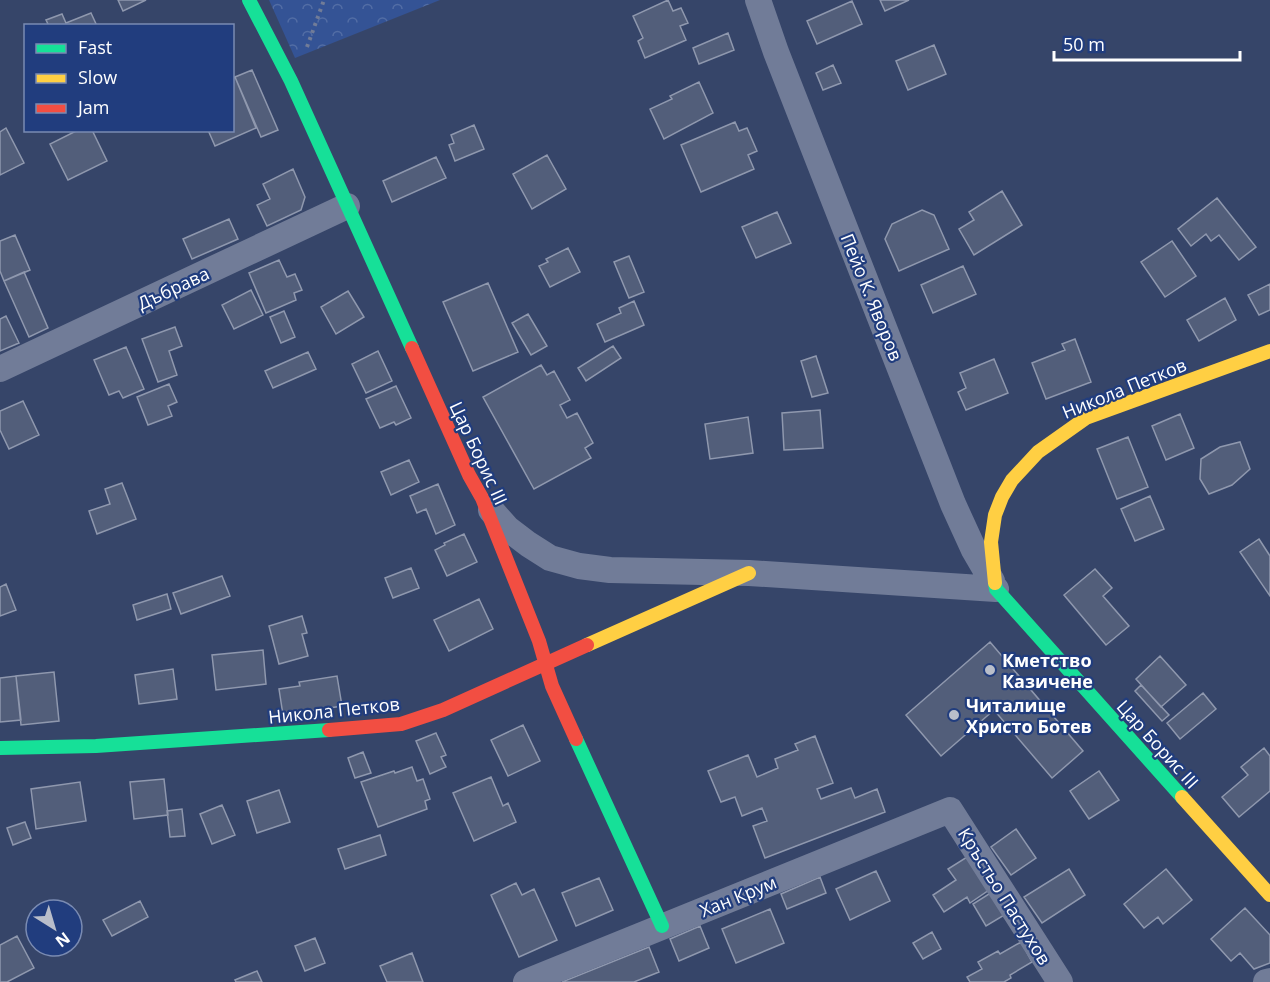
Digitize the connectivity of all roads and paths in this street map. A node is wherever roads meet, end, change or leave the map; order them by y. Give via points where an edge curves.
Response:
1 (249, 0) edge
2 (324, 0) edge
3 (758, 0) edge
4 (291, 81) junction
5 (347, 206) junction
6 (1270, 351) edge
7 (0, 369) edge
8 (482, 498) junction
9 (749, 573) junction
10 (996, 590) junction
11 (545, 665) junction
12 (0, 748) edge
13 (950, 810) joint
14 (1270, 895) edge
15 (662, 926) junction
16 (526, 982) edge
17 (1060, 982) edge

1 - 4 street, Цар Борис III
2 - 4 path
3 - 10 street, Пейо К. Яворов via 953,504
4 - 5 street, Цар Борис III
5 - 7 street, Дъбрава
5 - 8 street, Цар Борис III
6 - 10 street, Никола Петков via 1086,418 1039,450 1006,490 995,513 991,554
8 - 9 street via 507,528 550,558 610,570
8 - 11 street, Цар Борис III
9 - 10 street
9 - 11 street, Никола Петков
10 - 14 street, Цар Борис III
11 - 12 street, Никола Петков via 401,724 96,746
11 - 15 street, Цар Борис III
13 - 15 street, Хан Крум
13 - 17 street, Кръстьо Пастухов
15 - 16 street, Хан Крум

